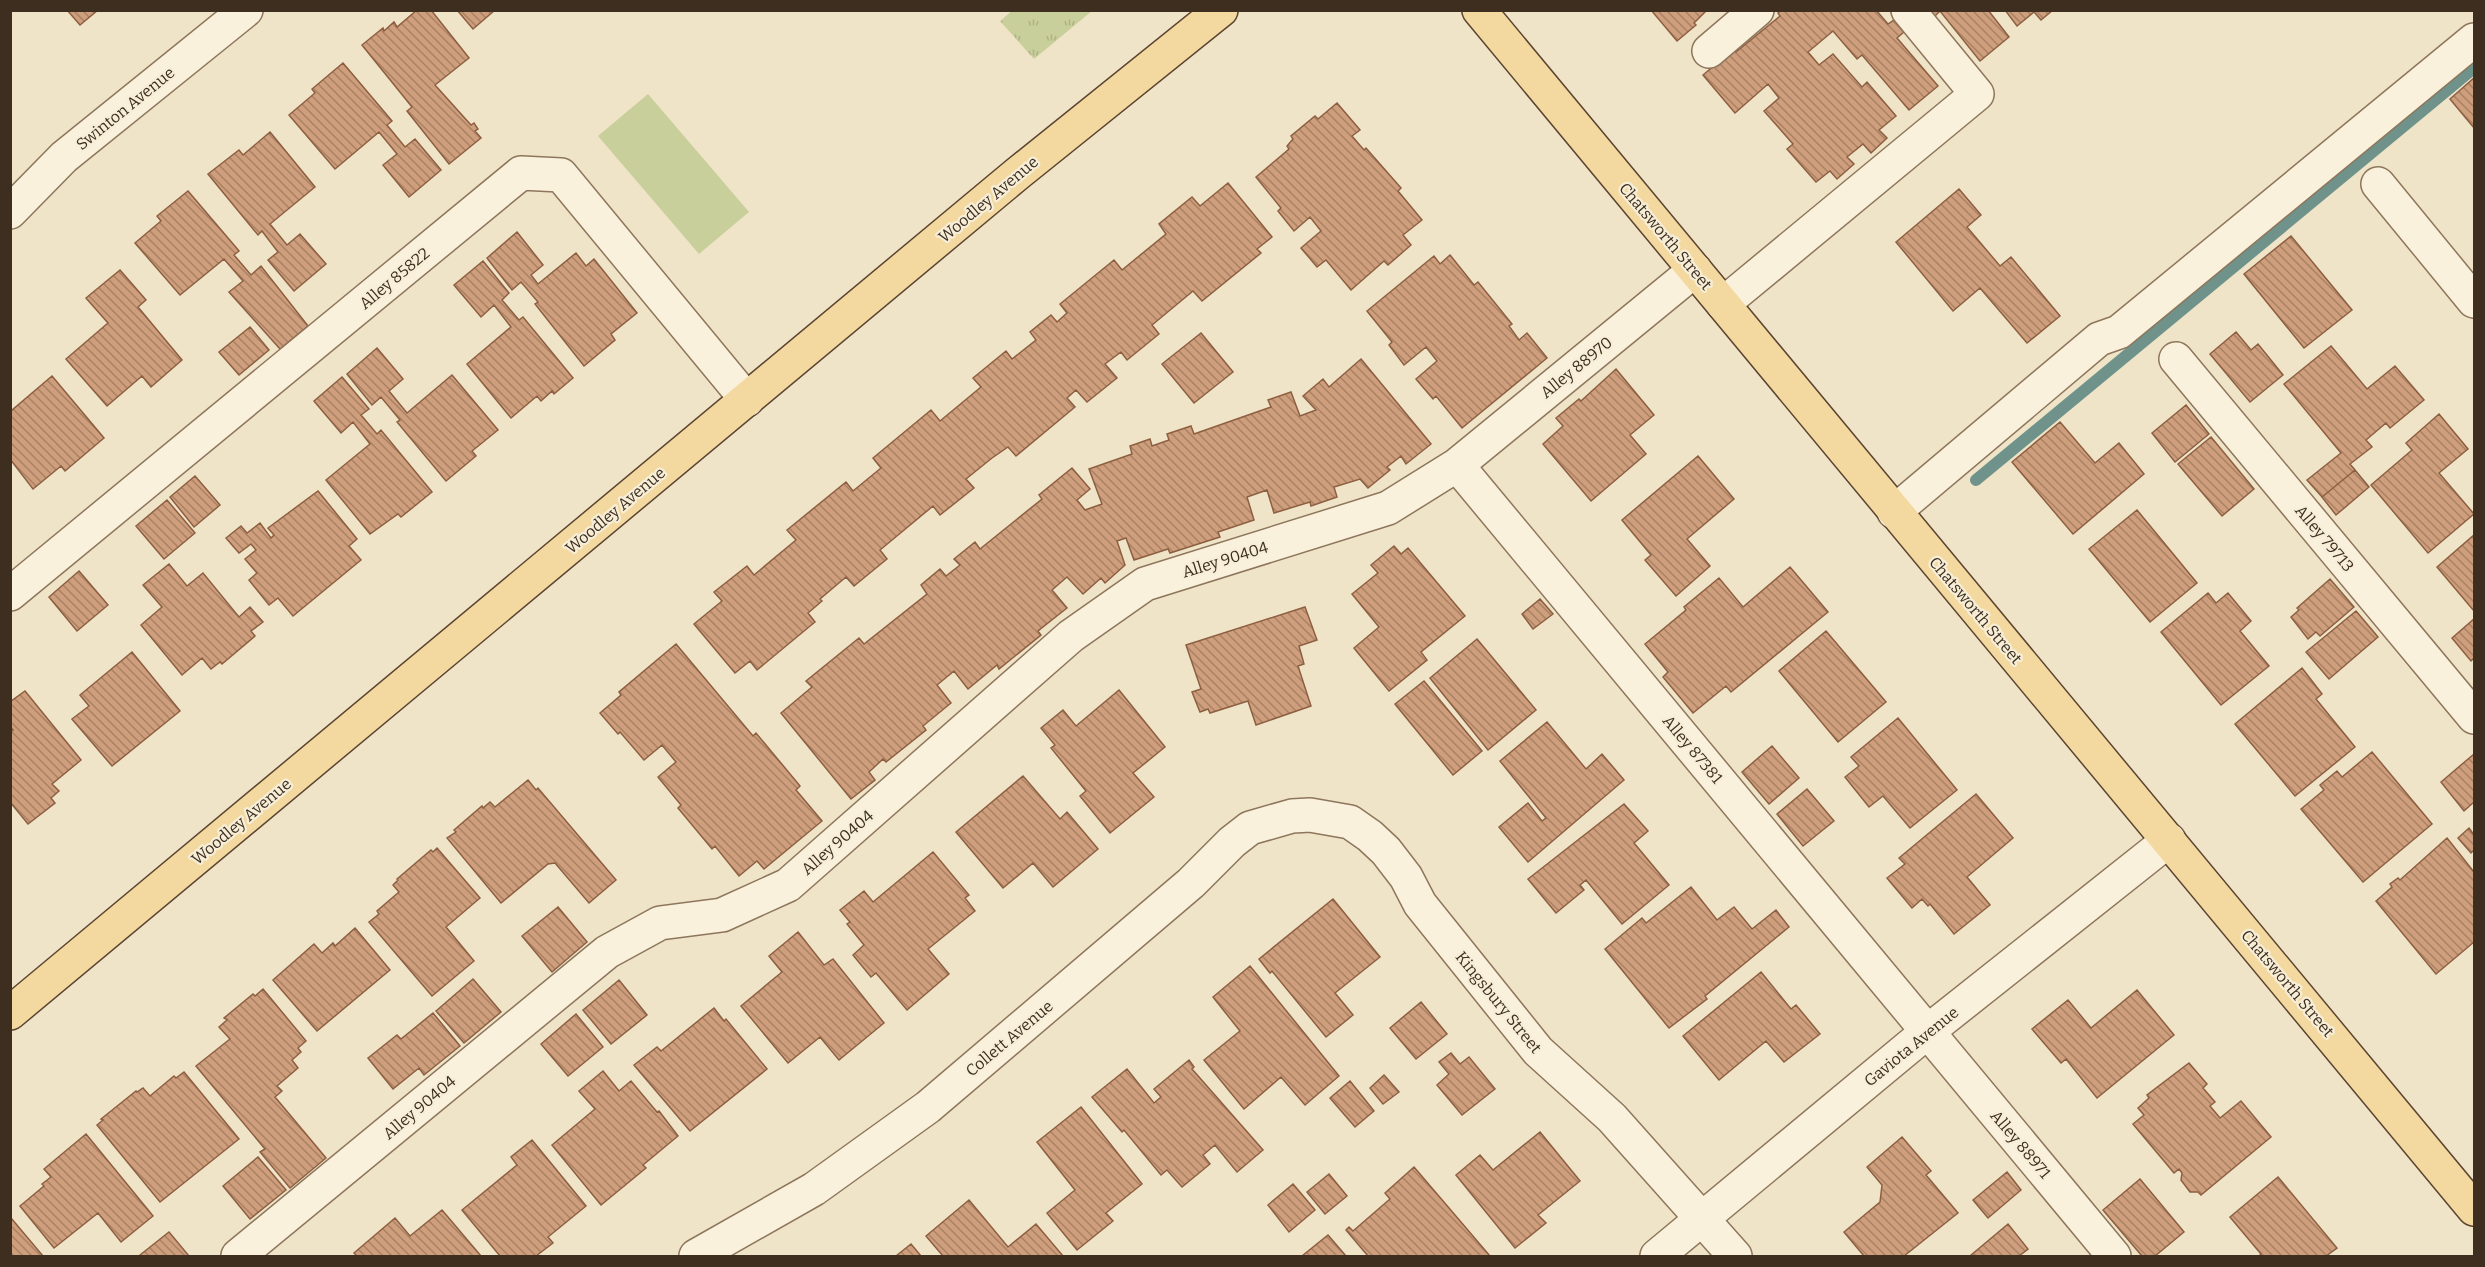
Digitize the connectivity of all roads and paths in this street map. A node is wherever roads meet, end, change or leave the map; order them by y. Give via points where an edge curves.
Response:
1 (246, 10) edge
2 (1221, 10) edge
3 (1479, 10) edge
4 (1757, 10) edge
5 (1908, 10) edge
6 (2475, 40) edge
7 (1709, 51) dead end
8 (2378, 184) dead end
9 (10, 212) edge
10 (1695, 270) junction
11 (2475, 301) edge
12 (1723, 304) junction
13 (2176, 359) dead end
14 (747, 400) junction
15 (1457, 465) junction
16 (1894, 512) junction
17 (10, 594) edge
18 (2475, 717) edge
19 (1311, 815) joint
20 (2169, 840) junction
21 (10, 1013) edge
22 (1928, 1032) junction
23 (2475, 1209) edge
24 (1703, 1218) junction
25 (238, 1257) edge
26 (696, 1257) edge
27 (1657, 1257) edge
28 (1735, 1257) edge
29 (2114, 1257) edge

1 - 9 street, Swinton Avenue via 64,157
2 - 14 main road, Woodley Avenue
3 - 10 main road, Chatsworth Street
4 - 7 street
5 - 12 street via 1977,94
6 - 16 street via 2119,332 2099,339
8 - 11 street
10 - 12 main road, Chatsworth Street
10 - 15 street, Alley 88970
12 - 16 main road, Chatsworth Street
13 - 18 street, Alley 79713
14 - 17 street, Alley 85822 via 561,175 521,173
14 - 21 main road, Woodley Avenue
15 - 22 street, Alley 87381
15 - 25 street, Alley 90404 via 1388,508 1145,584 1071,636 788,885 722,915 660,923 607,952
16 - 20 main road, Chatsworth Street
19 - 24 street, Kingsbury Street via 1350,822 1386,851 1420,904 1538,1051 1612,1118
19 - 26 street, Collett Avenue via 1282,818 1250,828 928,1107 814,1189
20 - 22 street, Gaviota Avenue
20 - 23 main road, Chatsworth Street
22 - 24 street, Gaviota Avenue
22 - 29 street, Alley 88971
24 - 27 street, Gaviota Avenue
24 - 28 street, Kingsbury Street

